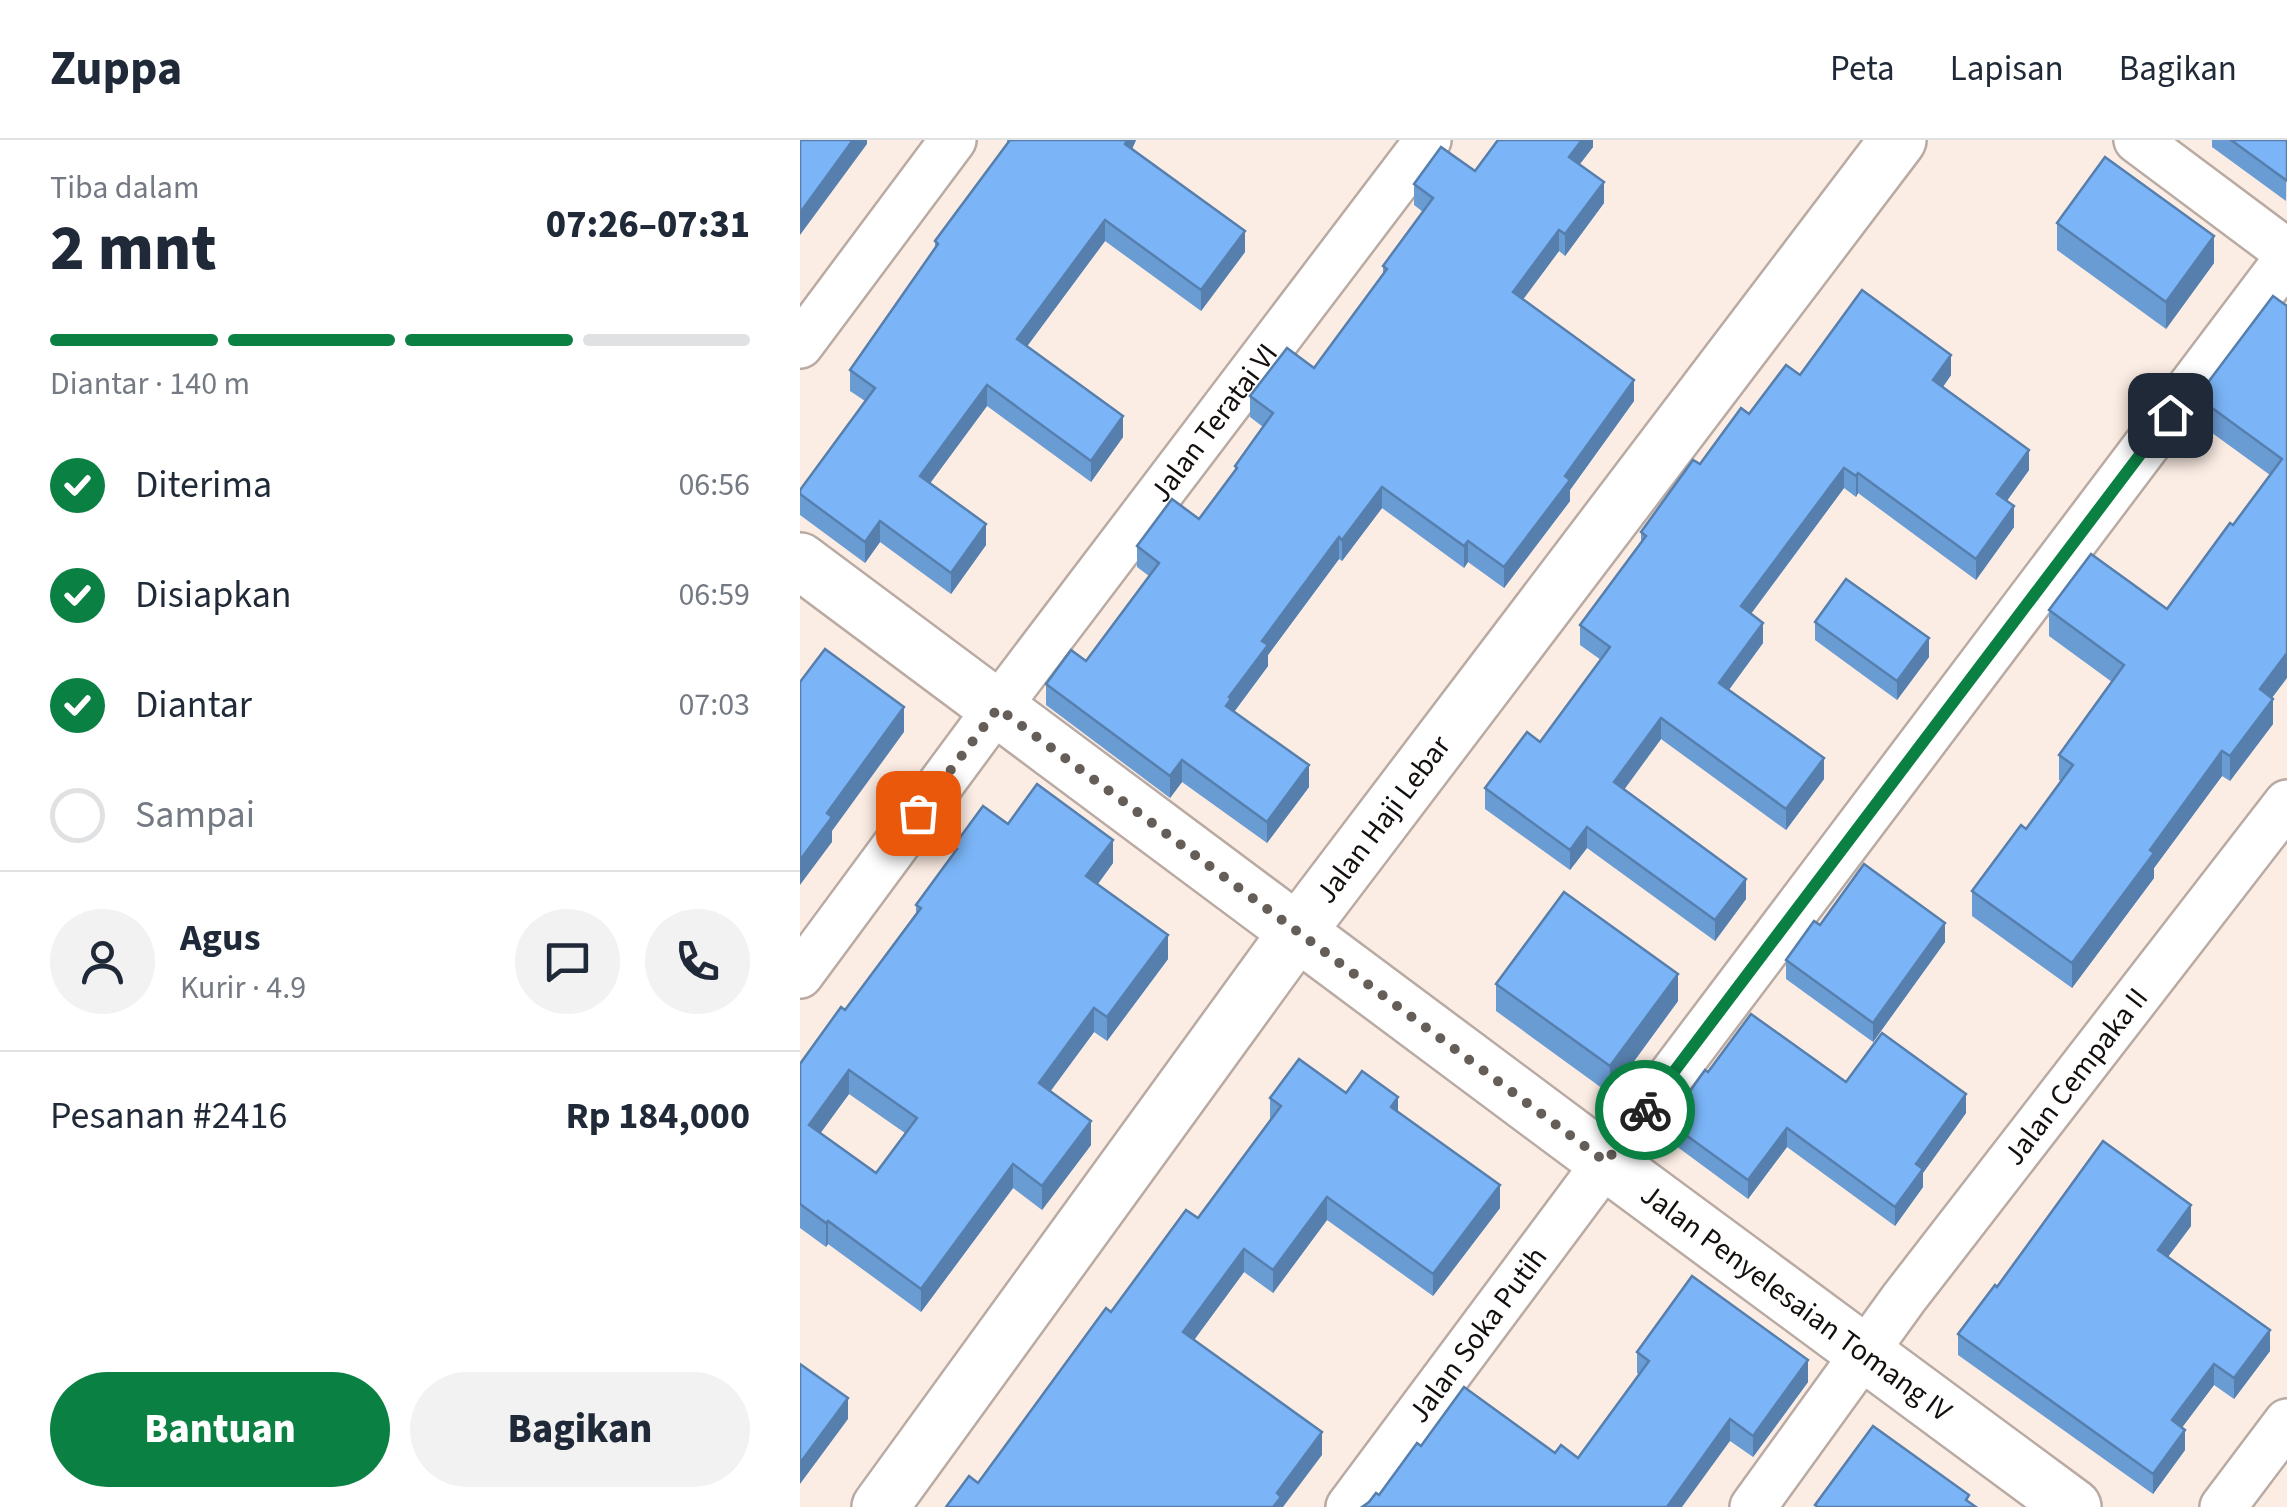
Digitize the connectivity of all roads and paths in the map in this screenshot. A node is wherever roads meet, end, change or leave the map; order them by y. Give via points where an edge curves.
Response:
1 (953, 140) edge
2 (1428, 140) edge
3 (1898, 140) edge
4 (2137, 140) edge
5 (2287, 252) edge
6 (2287, 260) edge
7 (800, 345) edge
8 (800, 561) edge
9 (998, 708) junction
10 (2287, 803) edge
11 (1298, 931) junction
12 (800, 975) edge
13 (1606, 1162) junction
14 (1863, 1353) junction
15 (2287, 1422) edge
16 (880, 1507) edge
17 (1349, 1507) edge
18 (1753, 1507) edge
19 (2073, 1507) edge
20 (2223, 1507) edge

1 - 7 street
2 - 9 street, Jalan Teratai VI
3 - 11 street, Jalan Haji Lebar
4 - 5 street
6 - 13 street, Jalan Soka Putih
8 - 9 street, Jalan Penyelesaian Tomang IV
9 - 11 street, Jalan Penyelesaian Tomang IV
9 - 12 street, Jalan Teratai VI
10 - 14 street, Jalan Cempaka II
11 - 13 street, Jalan Penyelesaian Tomang IV
11 - 16 street, Jalan Haji Lebar
13 - 14 street, Jalan Penyelesaian Tomang IV
13 - 17 street, Jalan Soka Putih
14 - 18 street, Jalan Cempaka II
14 - 19 street, Jalan Penyelesaian Tomang IV
15 - 20 street

